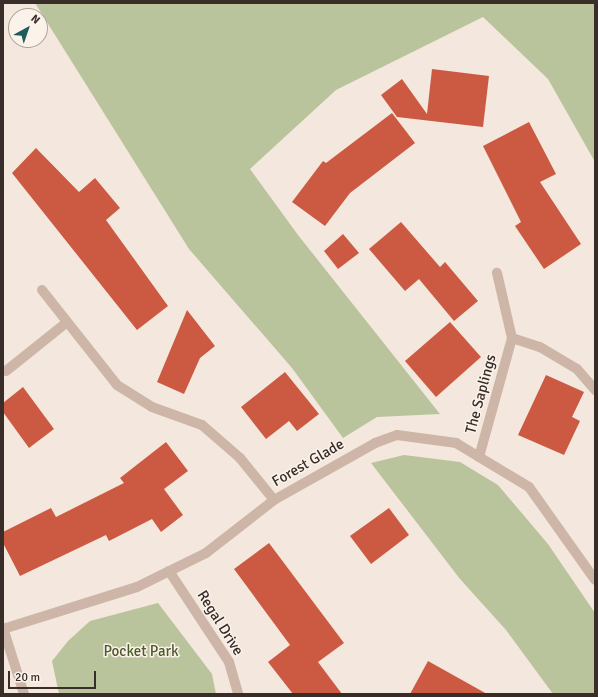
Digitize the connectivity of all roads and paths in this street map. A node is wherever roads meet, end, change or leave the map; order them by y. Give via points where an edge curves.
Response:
1 (497, 273) dead end
2 (42, 290) dead end
3 (66, 323) junction
4 (512, 338) junction
5 (6, 371) dead end
6 (595, 390) edge
7 (479, 457) junction
8 (274, 500) junction
9 (169, 571) junction
10 (595, 580) edge
11 (3, 628) edge
12 (24, 694) edge
13 (238, 694) edge

1 - 4 street, The Saplings
2 - 3 street
3 - 5 street
3 - 8 street via 117,385 152,407 202,425 240,458
4 - 6 street, The Saplings via 540,347 577,369
4 - 7 street, The Saplings
7 - 8 street, Forest Glade via 456,443 397,434 375,443
7 - 10 street, Forest Glade via 529,487
8 - 9 street, Forest Glade via 206,553
9 - 11 street, Forest Glade via 138,587
9 - 13 street, Regal Drive via 228,662
11 - 12 street

